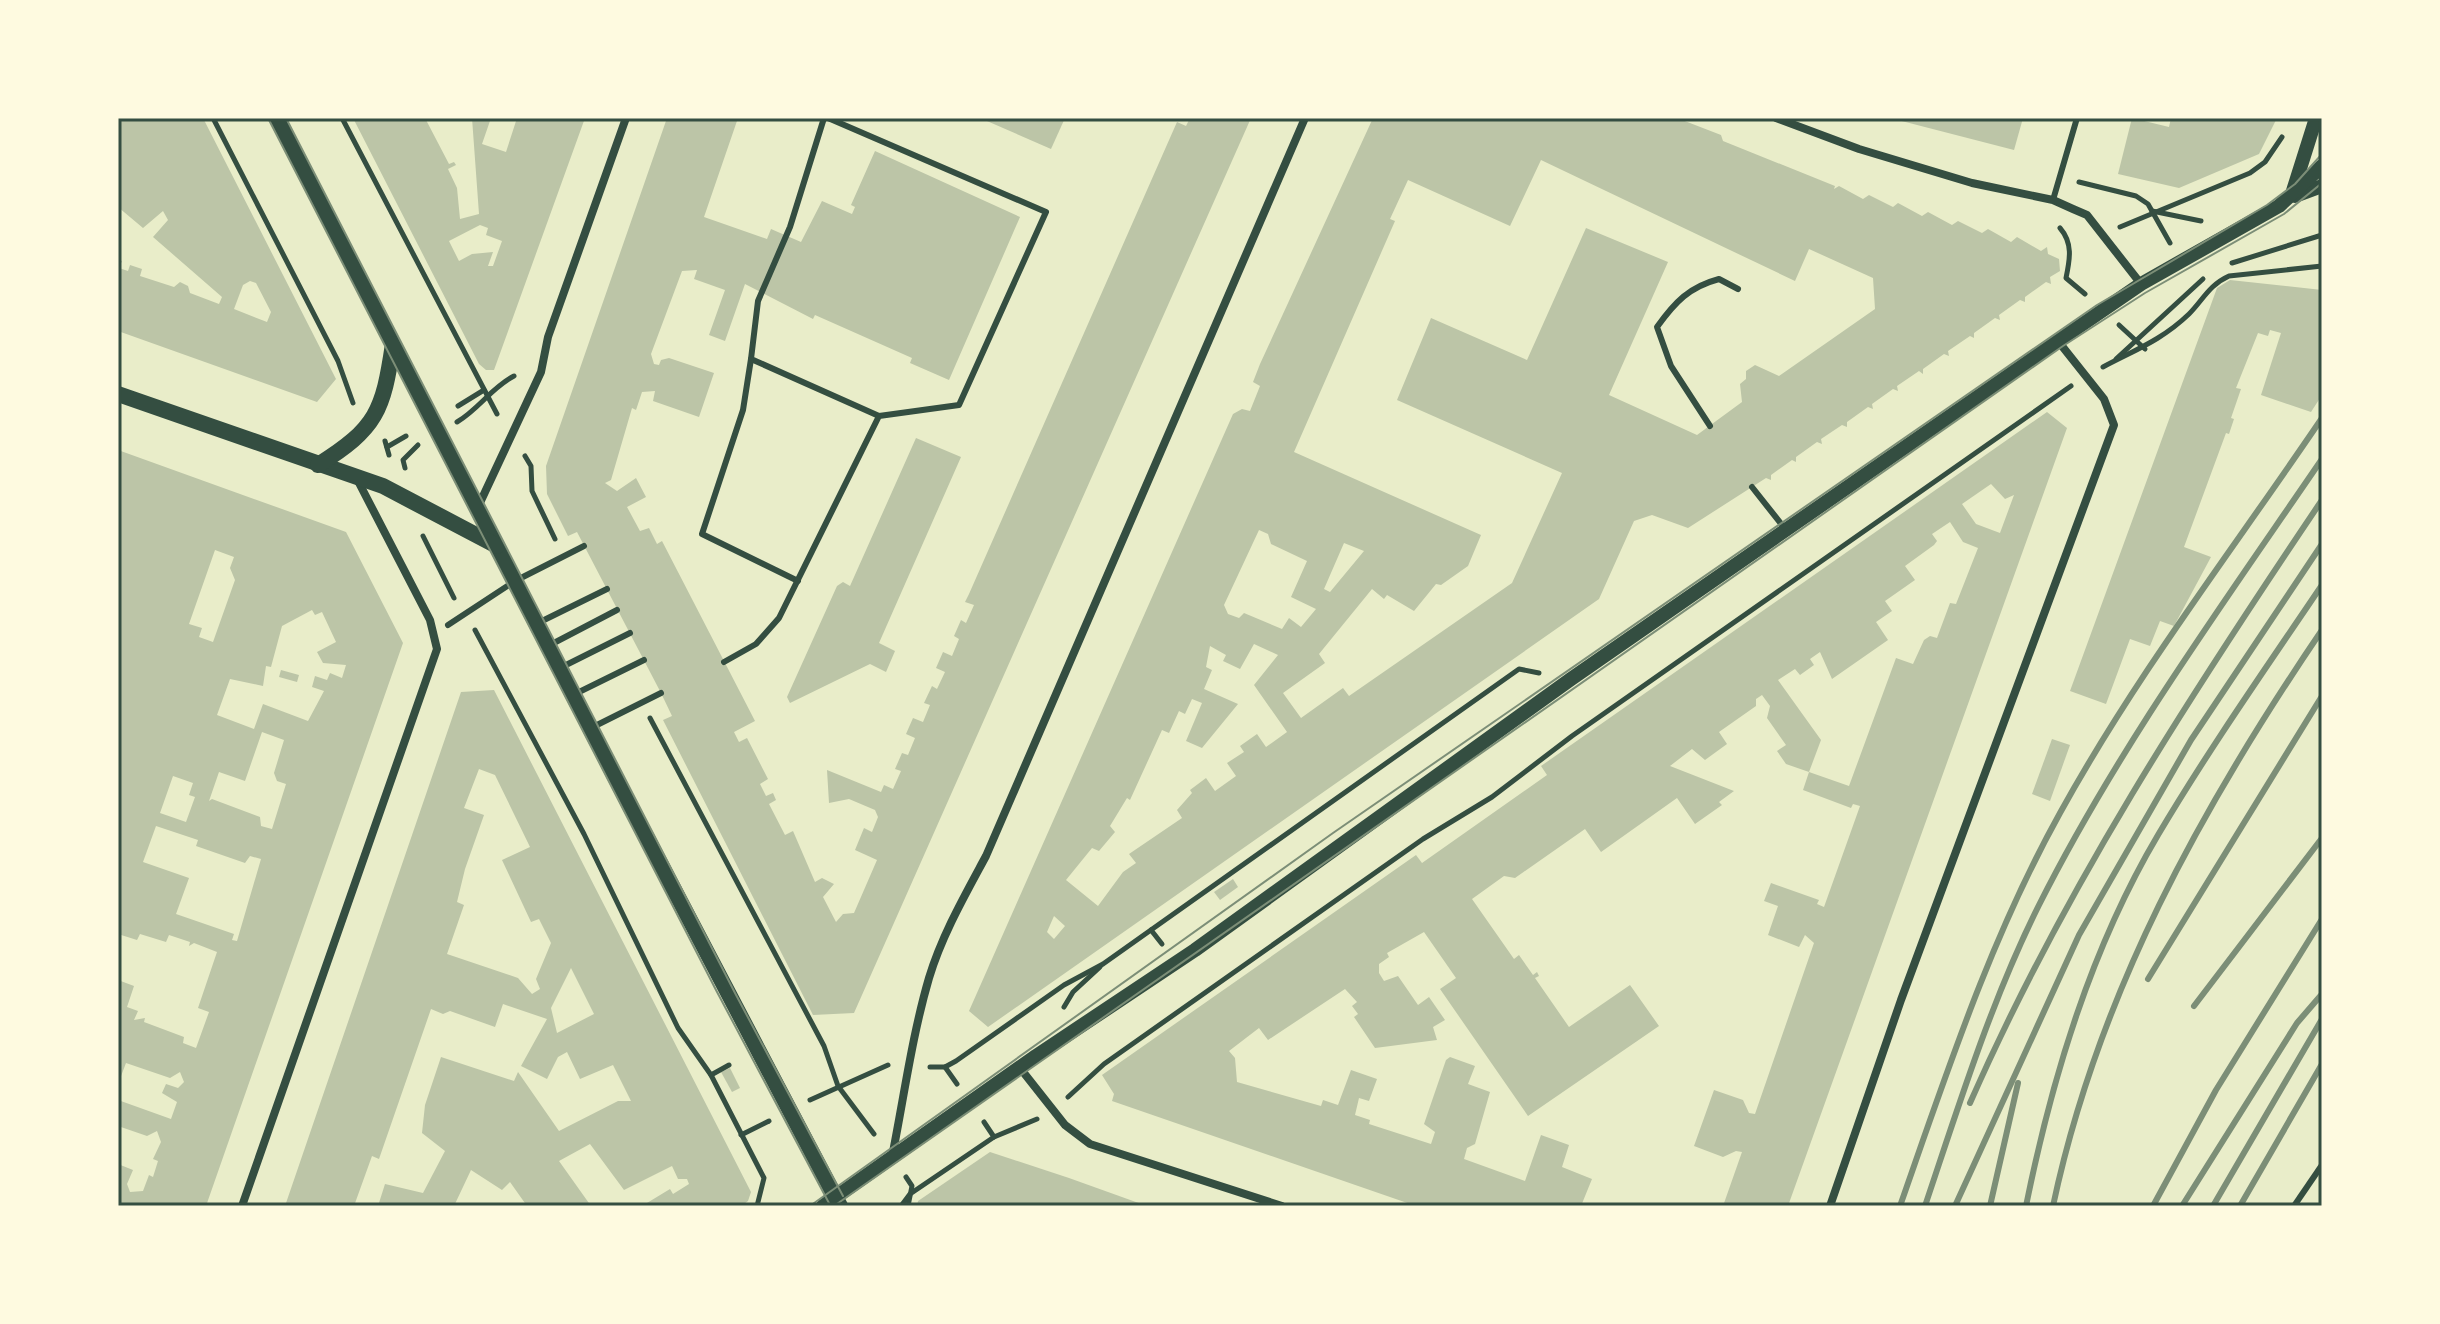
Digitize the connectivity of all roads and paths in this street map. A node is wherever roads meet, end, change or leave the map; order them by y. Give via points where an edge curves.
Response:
1 (213, 118) edge
2 (277, 118) edge
3 (342, 118) edge
4 (626, 118) edge
5 (826, 118) edge
6 (1305, 118) edge
7 (1776, 118) edge
8 (2077, 118) edge
9 (2316, 118) edge
10 (2287, 128) dead end
11 (2322, 166) edge
12 (2322, 186) edge
13 (2291, 198) junction
14 (2053, 200) junction
15 (2151, 211) junction
16 (2184, 216) dead end
17 (2053, 222) dead end
18 (2157, 222) dead end
19 (2120, 227) dead end
20 (2322, 235) edge
21 (2322, 266) edge
22 (2220, 267) dead end
23 (2211, 273) dead end
24 (2141, 284) junction
25 (2197, 285) junction
26 (2077, 287) dead end
27 (1738, 289) dead end
28 (2202, 295) junction
29 (2123, 329) dead end
30 (2058, 341) junction
31 (2137, 341) junction
32 (393, 344) junction
33 (2145, 349) junction
34 (2103, 357) dead end
35 (751, 359) junction
36 (2112, 362) junction
37 (2086, 375) junction
38 (515, 376) dead end
39 (486, 393) junction
40 (118, 394) edge
41 (458, 406) dead end
42 (879, 416) junction
43 (464, 418) dead end
44 (364, 419) junction
45 (500, 419) dead end
46 (1710, 426) dead end
47 (406, 436) dead end
48 (387, 447) dead end
49 (412, 448) dead end
50 (522, 452) dead end
51 (403, 460) dead end
52 (318, 465) junction
53 (357, 478) junction
54 (1752, 487) dead end
55 (478, 507) junction
56 (1786, 530) junction
57 (425, 545) dead end
58 (584, 546) dead end
59 (499, 547) junction
60 (564, 557) junction
61 (515, 581) junction
62 (798, 581) junction
63 (607, 589) dead end
64 (446, 600) dead end
65 (617, 610) dead end
66 (465, 617) junction
67 (537, 623) junction
68 (448, 625) dead end
69 (630, 633) dead end
70 (548, 645) junction
71 (644, 660) dead end
72 (724, 662) dead end
73 (560, 668) junction
74 (1531, 671) dead end
75 (661, 693) dead end
76 (573, 695) junction
77 (642, 703) junction
78 (591, 728) junction
79 (1151, 930) junction
80 (1162, 944) dead end
81 (1103, 964) junction
82 (1073, 992) dead end
83 (729, 1065) dead end
84 (883, 1065) dead end
85 (945, 1067) junction
86 (936, 1068) dead end
87 (1020, 1068) junction
88 (711, 1075) junction
89 (952, 1076) dead end
90 (838, 1086) junction
91 (1074, 1092) dead end
92 (813, 1099) dead end
93 (853, 1108) dead end
94 (1033, 1122) dead end
95 (762, 1125) dead end
96 (741, 1135) junction
97 (892, 1157) junction
98 (2322, 1165) edge
99 (912, 1186) dead end
100 (910, 1194) junction
101 (833, 1203) edge
102 (242, 1206) edge
103 (757, 1206) edge
104 (901, 1206) edge
105 (908, 1206) edge
106 (1282, 1206) edge
107 (1830, 1206) edge
108 (2294, 1206) edge

1 - 44 path
2 - 32 main road
3 - 39 path
4 - 55 street via 548,337 541,372
5 - 35 lane via 790,227 758,301
5 - 42 lane via 1046,212 959,405
6 - 97 street via 986,856 953,918 930,976
7 - 14 street via 1972,183
8 - 14 lane
9 - 13 street
10 - 15 path via 2265,162 2250,173
11 - 13 street
12 - 13 street
13 - 24 street
14 - 24 street via 2087,215
15 - 16 path
15 - 18 path
15 - 19 path
17 - 26 path via 2067,237 2071,256 2066,278
20 - 22 path
21 - 28 path via 2229,276
23 - 25 path
24 - 30 street
25 - 28 path
25 - 31 path
27 - 46 lane via 1719,279 1703,283 1674,303 1657,327 1671,366
28 - 33 path via 2191,312
29 - 31 path
30 - 37 street
30 - 56 street
31 - 33 path
31 - 36 path
32 - 44 main road via 384,394
32 - 55 main road
33 - 36 path
34 - 36 path
35 - 42 lane
35 - 62 lane via 743,410 702,534
37 - 91 path via 1492,797 1423,839 1117,1055
37 - 107 street via 2114,425
38 - 39 path
39 - 41 path
39 - 43 path
39 - 45 path
40 - 52 main road
42 - 62 lane
44 - 52 main road via 349,445
47 - 48 path
49 - 51 path
50 - 60 path via 531,466 532,491
52 - 53 main road
53 - 59 main road via 383,486
53 - 102 street via 430,620 437,649
54 - 56 lane
55 - 59 main road
56 - 87 street via 1195,950
57 - 64 path via 449,585 454,607
58 - 60 lane
59 - 61 main road
60 - 61 lane
61 - 66 lane
61 - 67 main road
62 - 72 lane via 779,618 756,644
63 - 67 lane
65 - 70 lane
66 - 68 lane
66 - 88 path via 584,834 678,1028
67 - 70 main road
69 - 73 lane
70 - 73 main road
71 - 76 lane
73 - 76 main road
74 - 79 path via 1519,669
75 - 77 lane
76 - 78 main road
77 - 78 lane
77 - 90 path via 824,1046
78 - 101 main road
79 - 80 path
79 - 81 path
81 - 82 path
81 - 85 path
83 - 88 path
84 - 90 path
85 - 86 path
85 - 89 path
87 - 97 street
87 - 106 street via 1065,1125 1090,1144
88 - 96 path
90 - 92 path
90 - 93 path
94 - 100 path via 992,1134
95 - 96 path
96 - 103 path via 764,1178
97 - 101 street
98 - 108 lane
99 - 100 path
100 - 104 path
100 - 105 path

